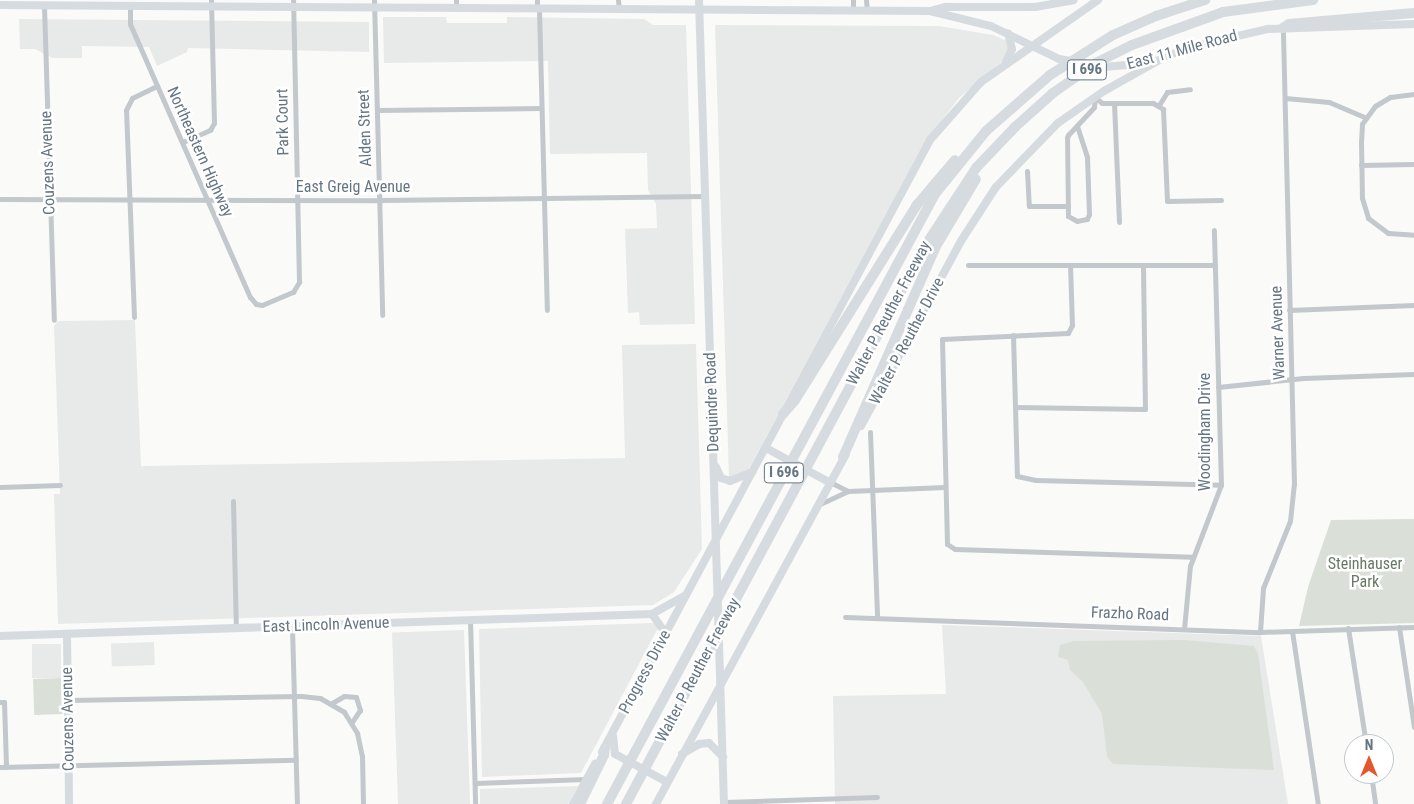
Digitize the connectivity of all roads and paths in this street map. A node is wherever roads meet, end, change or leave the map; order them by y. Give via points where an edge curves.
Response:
1 (456, 0) edge
2 (536, 0) edge
3 (618, 0) edge
4 (699, 0) edge
5 (853, 0) edge
6 (866, 0) edge
7 (1073, 0) edge
8 (1098, 0) edge
9 (1205, 0) edge
10 (1313, 0) edge
11 (211, 3) edge
12 (293, 4) edge
13 (375, 4) edge
14 (0, 5) edge
15 (44, 6) junction
16 (130, 6) junction
17 (456, 9) junction
18 (538, 9) junction
19 (619, 10) junction
20 (699, 11) junction
21 (853, 11) junction
22 (867, 11) junction
23 (930, 11) junction
24 (1414, 13) edge
25 (1414, 24) edge
26 (1283, 28) junction
27 (1008, 33) junction
28 (1048, 34) junction
29 (1031, 45) junction
30 (1049, 54) junction
31 (1161, 59) junction
32 (1005, 63) junction
33 (157, 86) junction
34 (1190, 89) dead end
35 (1414, 94) edge
36 (1095, 97) junction
37 (1285, 98) junction
38 (1114, 103) junction
39 (1159, 105) junction
40 (541, 108) junction
41 (377, 110) junction
42 (1365, 117) junction
43 (1078, 126) junction
44 (1005, 136) junction
45 (183, 142) junction
46 (970, 149) junction
47 (1414, 164) edge
48 (1361, 165) junction
49 (1027, 171) dead end
50 (705, 196) junction
51 (50, 197) junction
52 (130, 198) junction
53 (544, 198) junction
54 (0, 199) edge
55 (207, 199) junction
56 (298, 200) junction
57 (380, 200) junction
58 (1221, 200) dead end
59 (1068, 206) junction
60 (1119, 222) dead end
61 (1214, 230) dead end
62 (1414, 235) edge
63 (968, 264) dead end
64 (1070, 264) junction
65 (1143, 265) junction
66 (1215, 265) junction
67 (256, 304) joint
68 (1414, 304) edge
69 (547, 310) dead end
70 (1289, 310) junction
71 (382, 315) dead end
72 (134, 317) dead end
73 (54, 320) dead end
74 (1013, 335) junction
75 (1414, 374) edge
76 (1292, 380) junction
77 (1218, 387) junction
78 (1015, 407) junction
79 (783, 414) junction
80 (870, 432) dead end
81 (766, 448) junction
82 (843, 457) junction
83 (714, 461) junction
84 (754, 470) junction
85 (830, 482) junction
86 (60, 485) dead end
87 (1221, 486) junction
88 (0, 487) edge
89 (945, 488) junction
90 (872, 490) junction
91 (848, 491) junction
92 (233, 501) dead end
93 (815, 509) junction
94 (717, 540) junction
95 (1192, 557) junction
96 (686, 596) junction
97 (652, 614) junction
98 (845, 617) dead end
99 (877, 618) junction
100 (470, 620) junction
101 (292, 626) junction
102 (1399, 627) junction
103 (1414, 627) edge
104 (1184, 628) junction
105 (1348, 628) junction
106 (236, 629) junction
107 (1292, 631) junction
108 (1260, 632) junction
109 (67, 634) junction
110 (666, 634) junction
111 (0, 636) edge
112 (721, 681) junction
113 (294, 696) junction
114 (68, 700) junction
115 (2, 702) edge
116 (332, 703) junction
117 (352, 722) junction
118 (1414, 727) edge
119 (614, 732) junction
120 (1364, 734) edge
121 (605, 748) junction
122 (681, 754) junction
123 (723, 757) junction
124 (296, 760) junction
125 (68, 765) junction
126 (3, 767) edge
127 (586, 779) junction
128 (667, 782) junction
129 (476, 783) junction
130 (1372, 784) edge
131 (877, 798) dead end
132 (724, 803) edge
133 (69, 804) edge
134 (297, 804) edge
135 (363, 804) edge
136 (476, 804) edge
137 (573, 804) edge
138 (580, 804) edge
139 (607, 804) edge
140 (626, 804) edge
141 (656, 804) edge
142 (1318, 804) edge
143 (1375, 804) edge

1 - 17 street
2 - 18 street
3 - 19 street
4 - 20 main road, Dequindre Road
5 - 21 street
6 - 22 street
7 - 23 main road, East 11 Mile Road via 1036,7 945,7
8 - 28 main road
9 - 46 highway, Walter P Reuther Freeway / I 696 via 1156,16 1088,50 1033,88
10 - 44 highway, Walter P Reuther Freeway / I 696 via 1223,12 1152,36 1076,77 1039,104
11 - 12 main road, East 11 Mile Road
11 - 16 main road, East 11 Mile Road
11 - 45 street via 214,123 210,130
12 - 13 main road, East 11 Mile Road
12 - 56 street, Park Court
13 - 17 main road, East 11 Mile Road
13 - 41 street, Alden Street
14 - 15 main road, East 11 Mile Road
15 - 16 main road, East 11 Mile Road
15 - 51 street, Couzens Avenue
16 - 33 street, Northeastern Highway via 130,24
17 - 18 main road, East 11 Mile Road
18 - 19 main road, East 11 Mile Road
18 - 40 street
19 - 20 main road, East 11 Mile Road
20 - 21 main road, East 11 Mile Road
20 - 50 main road, Dequindre Road
21 - 22 main road, East 11 Mile Road
22 - 23 main road, East 11 Mile Road
23 - 27 main road, East 11 Mile Road
24 - 26 highway via 1289,24
25 - 26 main road, East 11 Mile Road
26 - 31 main road, East 11 Mile Road via 1224,38
26 - 37 street, Warner Avenue
27 - 29 main road, East 11 Mile Road
27 - 32 main road via 1012,49
28 - 29 main road
28 - 30 main road via 1046,47
29 - 30 main road, East 11 Mile Road
29 - 32 main road
30 - 31 main road, East 11 Mile Road via 1083,65 1114,68
31 - 36 main road, Walter P Reuther Drive
32 - 79 main road via 963,99 930,140
33 - 45 street, Northeastern Highway
33 - 52 street via 132,98 127,105
34 - 39 street via 1167,92
35 - 42 street via 1390,97
36 - 38 street via 1102,103
36 - 43 street via 1094,107
36 - 82 main road, Walter P Reuther Drive via 1035,144 982,206
37 - 42 street via 1329,102
37 - 70 street, Warner Avenue
38 - 39 street
38 - 60 street
39 - 58 street via 1165,116 1167,201
40 - 41 street
40 - 53 street
41 - 57 street, Alden Street
42 - 48 street via 1361,132
43 - 59 street via 1067,138
43 - 59 street via 1087,157 1087,219 1072,220 1068,216
44 - 82 highway via 935,248
44 - 140 highway, Walter P Reuther Freeway / I 696 via 963,186 931,236
45 - 55 street, Northeastern Highway
46 - 79 highway via 949,164 916,206 796,400
46 - 139 highway, Walter P Reuther Freeway / I 696 via 918,223
47 - 48 street
48 - 62 street via 1362,198 1372,224 1388,233
49 - 59 street via 1029,206
50 - 53 street, East Greig Avenue
50 - 83 main road, Dequindre Road
51 - 52 street, East Greig Avenue
51 - 54 street, East Greig Avenue
51 - 73 street, Couzens Avenue
52 - 55 street, East Greig Avenue
52 - 72 street
53 - 57 street, East Greig Avenue
53 - 69 street
55 - 56 street, East Greig Avenue
55 - 67 street, Northeastern Highway
56 - 57 street, East Greig Avenue
56 - 67 street, Park Court via 300,275 297,288 267,303
57 - 71 street, Alden Street
61 - 66 street, Woodingham Drive
63 - 64 street
64 - 65 street
64 - 74 street via 1072,325 1068,333
65 - 66 street
65 - 78 street via 1145,409
66 - 77 street, Woodingham Drive
68 - 70 street
70 - 76 street, Warner Avenue
74 - 78 street
74 - 89 street via 944,338 941,349
75 - 76 street
76 - 77 street
76 - 108 street, Warner Avenue via 1292,512 1264,588
77 - 87 street, Woodingham Drive
78 - 87 street via 1018,476 1036,480
79 - 81 main road
80 - 90 street
81 - 84 main road
81 - 85 main road
82 - 85 main road, Walter P Reuther Drive
83 - 84 main road via 719,475 727,481 740,480
83 - 94 main road, Dequindre Road
84 - 94 main road
85 - 91 street
85 - 93 main road, Walter P Reuther Drive
86 - 88 street
87 - 95 street, Woodingham Drive
89 - 90 street
89 - 95 street via 947,544 955,549
90 - 91 street
90 - 99 street
91 - 93 street via 831,497
92 - 106 street
93 - 112 main road, Walter P Reuther Drive
94 - 96 main road, Progress Drive
94 - 112 main road, Dequindre Road
95 - 104 street, Woodingham Drive via 1185,593
96 - 97 main road, East Lincoln Avenue
96 - 110 main road, Progress Drive
97 - 100 main road, East Lincoln Avenue
97 - 110 main road
98 - 99 street, Frazho Road
99 - 104 street, Frazho Road
100 - 101 main road, East Lincoln Avenue
100 - 129 street
101 - 106 main road, East Lincoln Avenue
101 - 113 street
102 - 103 street, Frazho Road
102 - 105 street, Frazho Road
102 - 118 street
104 - 108 street, Frazho Road
105 - 107 street, Frazho Road
105 - 120 street
106 - 109 main road, East Lincoln Avenue
107 - 108 street, Frazho Road
107 - 142 street
109 - 111 main road, East Lincoln Avenue
109 - 114 main road, Couzens Avenue
110 - 119 main road, Progress Drive
112 - 122 main road, Walter P Reuther Drive
112 - 123 main road, Dequindre Road
113 - 114 street
113 - 116 street via 315,697
113 - 124 street
114 - 125 main road, Couzens Avenue
115 - 126 street
116 - 117 street
116 - 117 street via 344,696 356,698 360,710
117 - 135 street via 361,748
119 - 121 main road, Progress Drive
119 - 128 main road via 612,746 618,756
121 - 127 main road, Progress Drive
121 - 138 highway
122 - 123 main road via 699,744 709,743
122 - 128 main road, Walter P Reuther Drive
123 - 132 main road, Dequindre Road
124 - 125 street
124 - 134 street
125 - 126 street
125 - 133 main road, Couzens Avenue
127 - 129 street
127 - 137 main road, Progress Drive
128 - 141 main road, Walter P Reuther Drive
129 - 136 street
130 - 143 street
131 - 132 street

